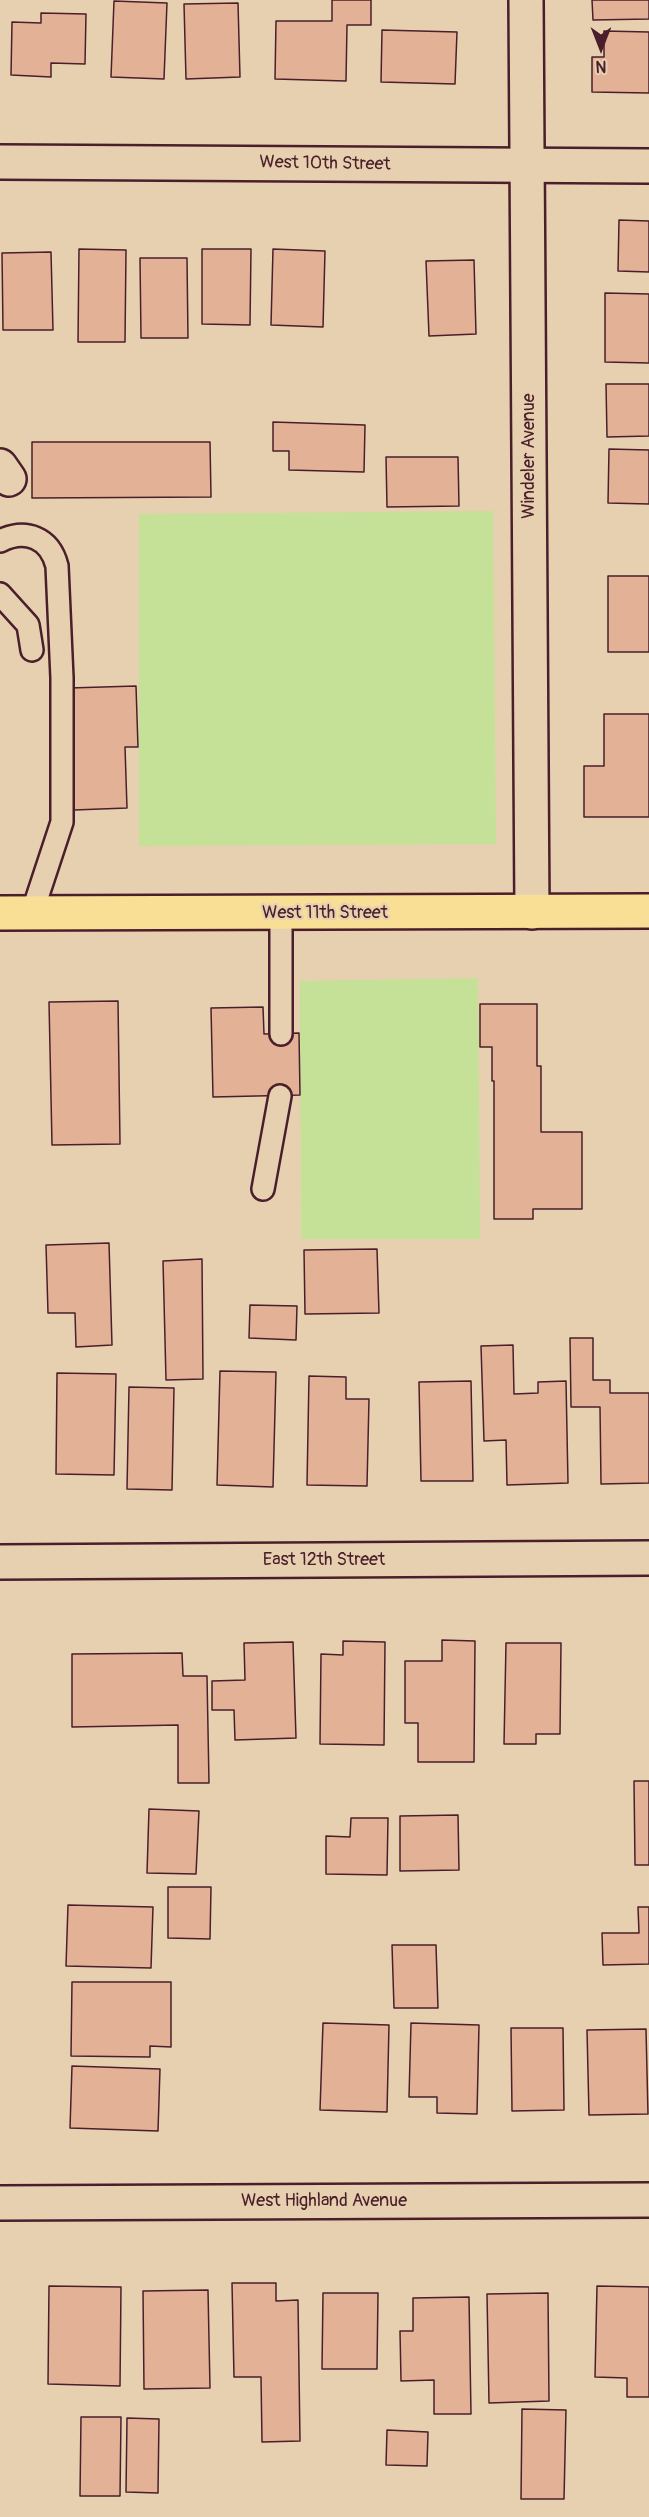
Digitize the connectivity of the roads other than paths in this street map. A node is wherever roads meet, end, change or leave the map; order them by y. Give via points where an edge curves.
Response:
1 (526, 0) edge
2 (0, 162) edge
3 (528, 166) junction
4 (649, 166) edge
5 (0, 541) edge
6 (0, 594) edge
7 (32, 650) dead end
8 (649, 911) edge
9 (532, 912) junction
10 (0, 913) edge
11 (32, 913) junction
12 (281, 913) junction
13 (281, 1034) dead end
14 (280, 1096) dead end
15 (263, 1189) dead end
16 (649, 1558) edge
17 (0, 1562) edge
18 (649, 2200) edge
19 (0, 2203) edge

1 - 3 street, Windeler Avenue
2 - 3 street, West 10th Street
3 - 4 street, West 10th Street
3 - 9 street, Windeler Avenue
5 - 11 lane via 28,535 43,541 54,554 57,566 62,822
6 - 7 lane via 28,625
8 - 9 main road, West 11th Street
9 - 12 main road, West 11th Street
10 - 11 main road, West 11th Street
11 - 12 main road, West 11th Street
12 - 13 lane
14 - 15 lane
16 - 17 street, East 12th Street
18 - 19 street, West Highland Avenue

